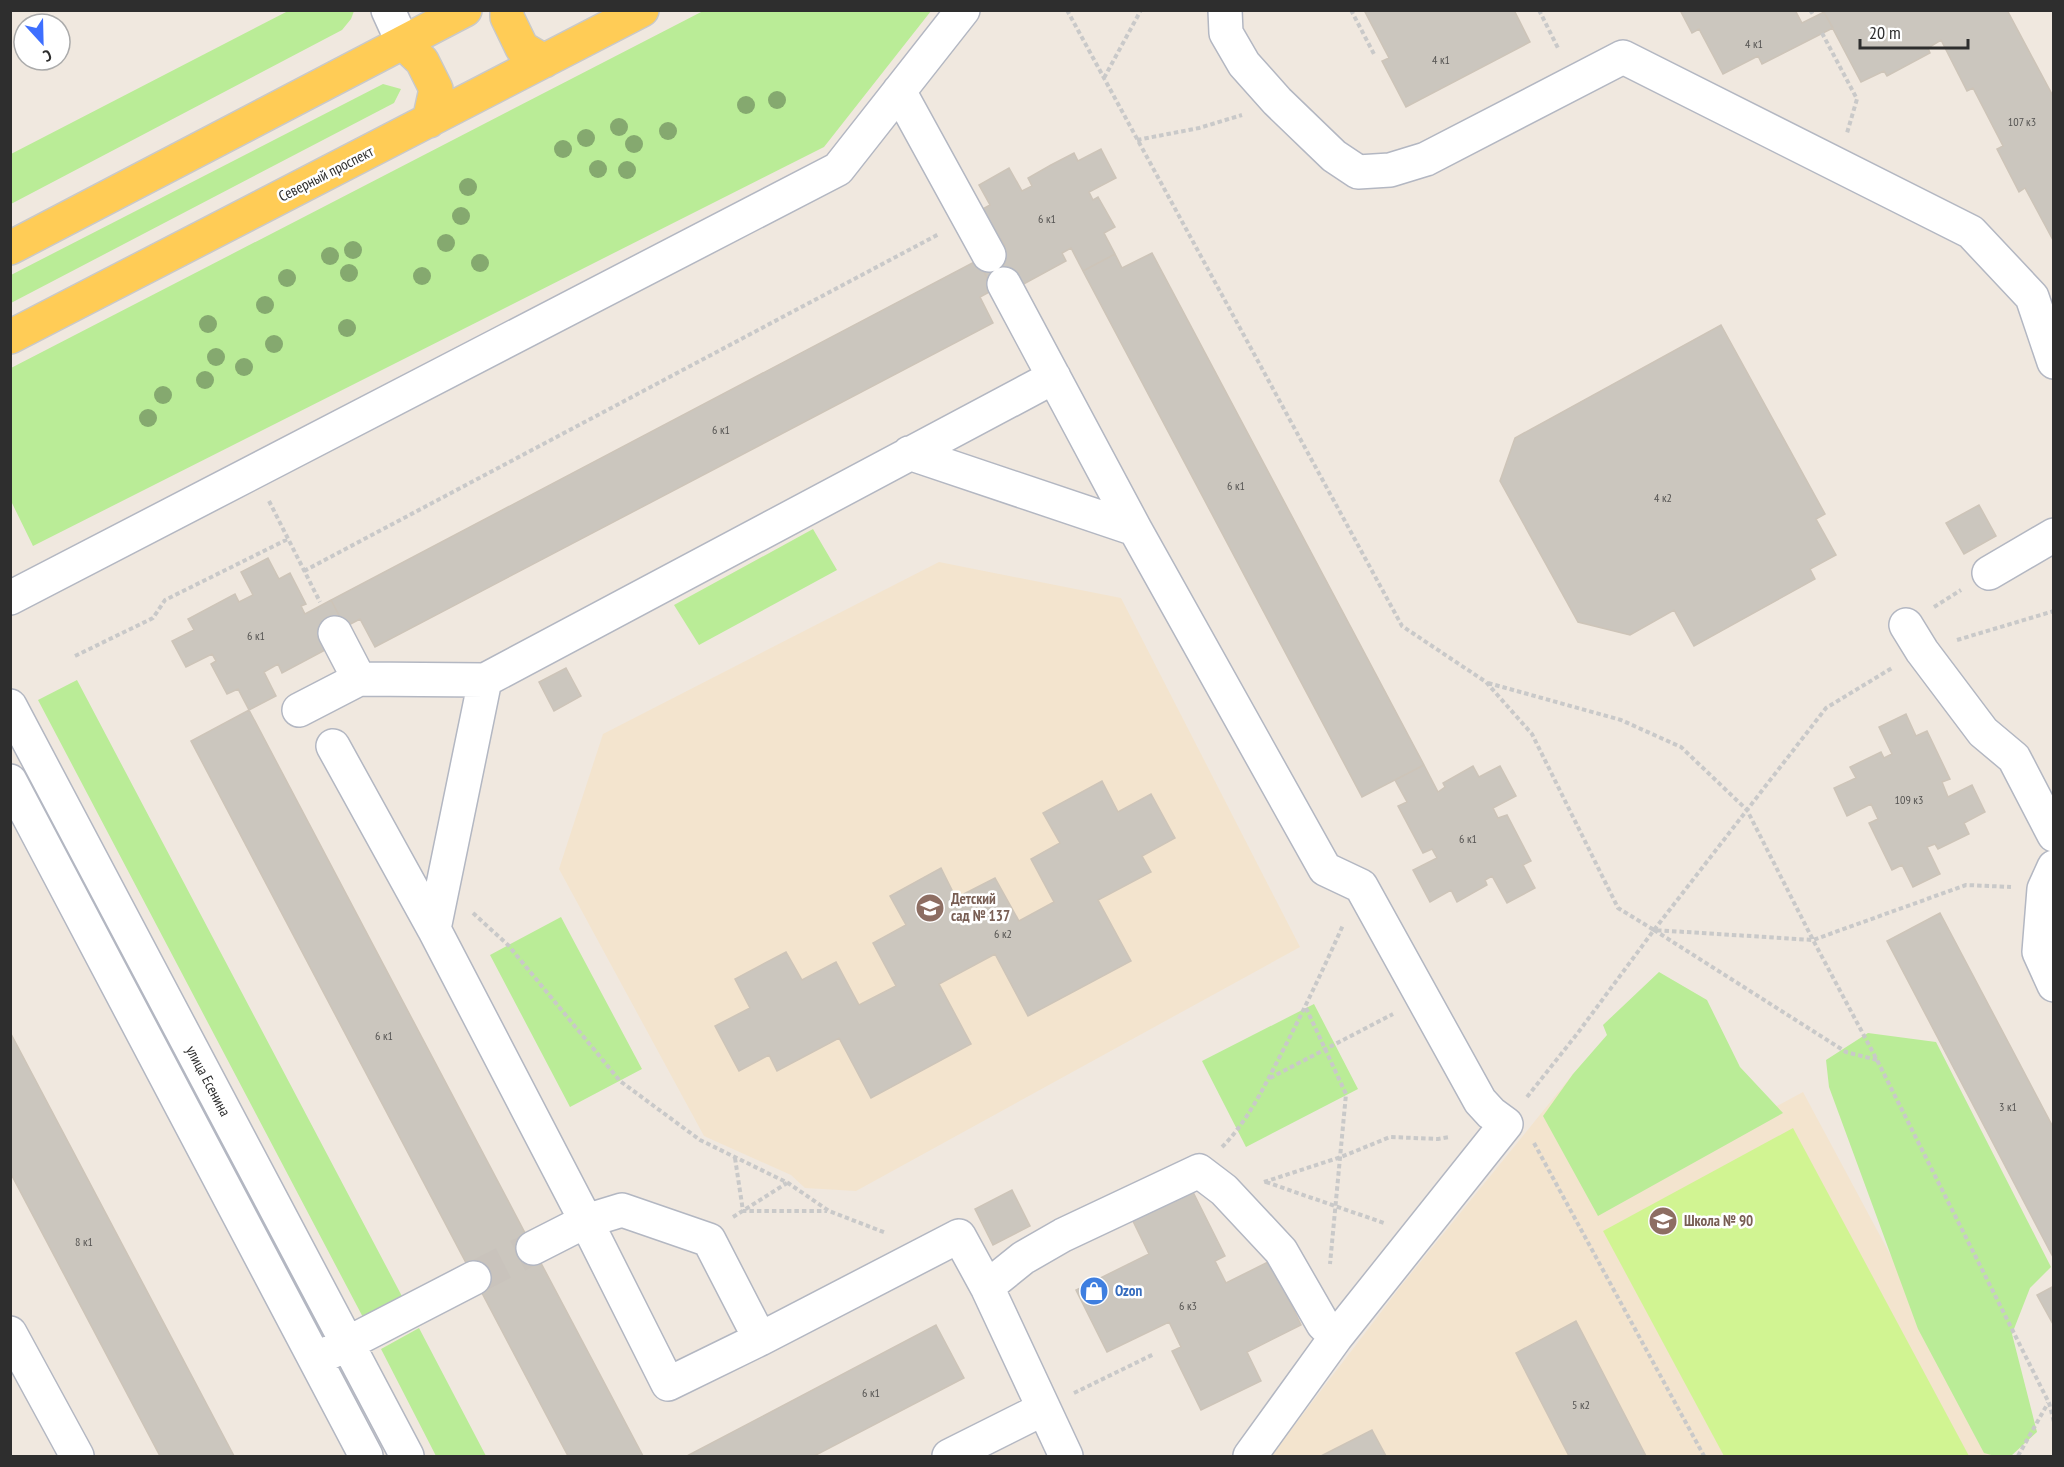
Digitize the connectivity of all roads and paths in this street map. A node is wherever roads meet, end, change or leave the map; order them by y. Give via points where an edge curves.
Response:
1 (388, 10) edge
2 (465, 10) edge
3 (507, 10) edge
4 (642, 10) edge
5 (963, 10) edge
6 (1067, 10) edge
7 (1141, 10) edge
8 (1225, 10) edge
9 (1351, 10) edge
10 (1539, 10) edge
11 (1810, 10) edge
12 (1814, 16) dead end
13 (1822, 33) dead end
14 (403, 43) junction
15 (1375, 56) dead end
16 (544, 61) junction
17 (1104, 78) junction
18 (1575, 81) junction
19 (899, 91) junction
20 (1277, 101) junction
21 (429, 121) junction
22 (1137, 140) junction
23 (1845, 142) dead end
24 (969, 219) junction
25 (10, 248) edge
26 (989, 255) dead end
27 (1004, 284) dead end
28 (2043, 291) edge
29 (10, 338) edge
30 (2054, 362) edge
31 (1054, 377) junction
32 (909, 453) junction
33 (268, 499) dead end
34 (1135, 529) junction
35 (2054, 535) edge
36 (288, 538) junction
37 (304, 571) junction
38 (1989, 573) joint
39 (10, 598) edge
40 (2054, 611) edge
41 (328, 619) joint
42 (1914, 638) junction
43 (75, 656) dead end
44 (359, 680) junction
45 (485, 680) junction
46 (1486, 682) junction
47 (10, 706) edge
48 (299, 710) dead end
49 (333, 746) dead end
50 (10, 781) edge
51 (1747, 810) junction
52 (2054, 836) edge
53 (2049, 878) edge
54 (1361, 886) junction
55 (443, 887) junction
56 (434, 929) junction
57 (1654, 930) junction
58 (1813, 940) junction
59 (2054, 985) edge
60 (1424, 998) junction
61 (1306, 1008) junction
62 (1325, 1049) junction
63 (1877, 1060) junction
64 (1268, 1079) junction
65 (1508, 1120) junction
66 (735, 1157) junction
67 (1341, 1157) junction
68 (1212, 1180) junction
69 (1266, 1182) junction
70 (788, 1183) junction
71 (1336, 1206) junction
72 (743, 1211) junction
73 (829, 1211) junction
74 (586, 1221) junction
75 (1417, 1235) junction
76 (709, 1240) junction
77 (532, 1248) tunnel mouth
78 (931, 1251) junction
79 (1329, 1265) dead end
80 (474, 1278) tunnel mouth
81 (987, 1287) junction
82 (10, 1334) edge
83 (1336, 1337) junction
84 (760, 1339) junction
85 (347, 1344) junction
86 (1154, 1354) dead end
87 (315, 1360) junction
88 (2049, 1403) junction
89 (1043, 1409) junction
90 (2054, 1422) edge
91 (77, 1456) edge
92 (366, 1456) edge
93 (407, 1456) edge
94 (950, 1456) edge
95 (1066, 1456) edge
96 (1250, 1456) edge
97 (1704, 1456) edge
98 (2018, 1456) edge

1 - 14 street
2 - 14 main road
3 - 16 main road via 522,48
4 - 16 main road, Северный проспект
5 - 19 street
6 - 17 path
7 - 17 path
8 - 20 street via 1227,33 1245,64
9 - 15 path
10 - 18 path
11 - 12 path
13 - 23 path via 1857,99
14 - 21 main road via 422,61 436,89
14 - 25 main road
16 - 21 main road, Северный проспект
17 - 22 path
18 - 20 street via 1426,159 1390,170 1358,172 1334,156
18 - 28 street via 1623,57 1971,232
19 - 24 street
19 - 39 street via 838,169
20 - 22 path via 1199,128
21 - 29 main road, Северный проспект
22 - 46 path via 1402,626
24 - 26 street
24 - 37 path
27 - 31 street
28 - 30 street
31 - 32 street
31 - 34 street
32 - 34 street
32 - 45 street
33 - 36 path
34 - 54 street via 1325,869
35 - 38 street
36 - 37 path
36 - 43 path via 165,600 153,618
37 - 41 path
38 - 42 path
40 - 42 path
41 - 44 street
42 - 51 path via 1826,708
42 - 52 street via 1983,732 2014,758
44 - 45 street
44 - 48 street
45 - 55 street
46 - 51 path via 1621,720 1681,747
46 - 57 path via 1532,734 1618,908
47 - 85 street, улица Есенина
49 - 56 street
50 - 87 street
51 - 57 path
51 - 58 path
53 - 58 path via 1966,885
53 - 59 street via 2039,952
54 - 60 street
54 - 61 path
55 - 56 street
55 - 66 path via 508,945 620,1080 700,1140
56 - 74 street
57 - 58 path
57 - 63 path via 1846,1052
57 - 65 path
58 - 63 path
60 - 62 path
60 - 65 street via 1480,1101 1491,1113
61 - 62 path
61 - 64 path
62 - 64 path
62 - 67 path via 1346,1095
63 - 88 path
64 - 68 path
65 - 67 path via 1474,1133 1438,1140 1390,1137
65 - 75 street
65 - 97 path via 1528,1131
66 - 70 path
66 - 72 path
67 - 69 path
67 - 71 path
68 - 69 path
68 - 81 street via 1063,1235 1023,1258
68 - 83 street via 1281,1251 1323,1324
69 - 71 path
70 - 72 path
70 - 73 path
71 - 75 path
71 - 79 path
72 - 73 path
72 - 76 path
73 - 78 path
74 - 76 street via 622,1210
74 - 77 street
74 - 84 street via 668,1384
75 - 83 street
76 - 84 street
78 - 81 street via 959,1236
78 - 84 street
80 - 85 street
81 - 89 street
82 - 91 street
83 - 96 street
85 - 87 street
85 - 93 street, улица Есенина
86 - 89 path
87 - 92 street
88 - 90 path
88 - 98 path
89 - 94 street
89 - 95 street

